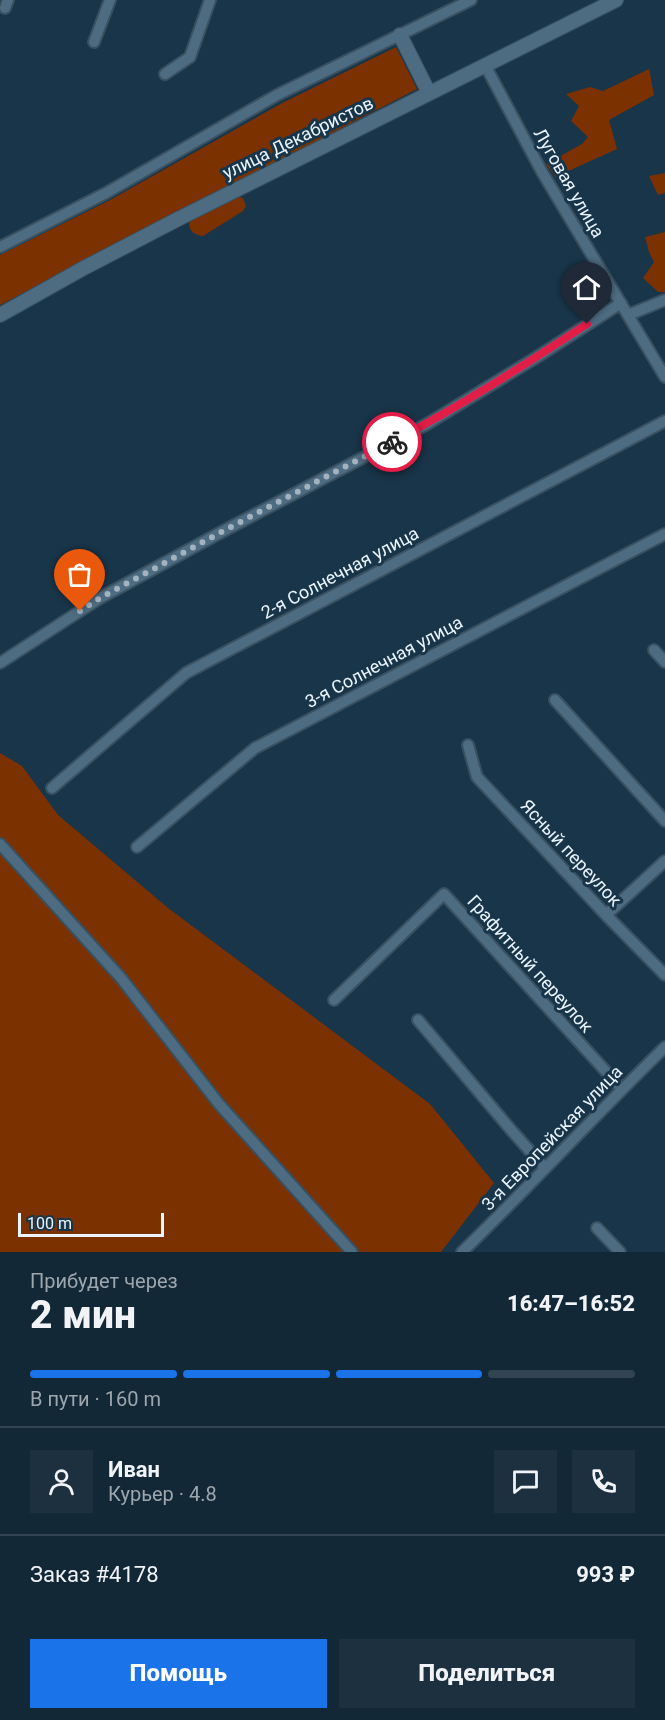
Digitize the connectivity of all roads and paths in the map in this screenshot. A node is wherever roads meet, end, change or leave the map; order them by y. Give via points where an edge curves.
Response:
1 (110, 0) edge
2 (210, 0) edge
3 (471, 0) edge
4 (616, 0) edge
5 (450, 4) edge
6 (400, 35) junction
7 (94, 42) dead end
8 (485, 65) junction
9 (165, 74) dead end
10 (429, 93) junction
11 (0, 247) edge
12 (665, 300) edge
13 (621, 303) junction
14 (0, 315) edge
15 (628, 315) junction
16 (665, 377) edge
17 (665, 420) edge
18 (665, 534) edge
19 (654, 650) dead end
20 (665, 662) edge
21 (0, 663) edge
22 (555, 700) dead end
23 (468, 745) dead end
24 (52, 788) dead end
25 (665, 821) edge
26 (0, 843) edge
27 (137, 847) dead end
28 (665, 861) edge
29 (606, 915) junction
30 (665, 975) edge
31 (334, 1000) dead end
32 (418, 1020) dead end
33 (665, 1047) edge
34 (621, 1089) junction
35 (545, 1168) junction
36 (597, 1228) dead end
37 (352, 1252) edge
38 (462, 1252) edge
39 (620, 1252) edge

1 - 7 street
2 - 9 street via 190,57
3 - 5 street
4 - 8 street, улица Декабристов
5 - 6 street
6 - 10 street
6 - 11 street via 277,95 106,193
8 - 10 street, улица Декабристов
8 - 13 street, Луговая улица via 542,172
10 - 14 street, улица Декабристов via 178,219
12 - 15 street
13 - 15 street, Луговая улица
13 - 21 street via 427,424 100,598
15 - 16 street, Луговая улица
17 - 24 street, 2-я Солнечная улица via 186,673
18 - 27 street, 3-я Солнечная улица via 255,748
19 - 20 street
22 - 25 street
23 - 29 street, Ясный переулок via 477,777
26 - 37 street via 122,978 219,1104
28 - 29 street
29 - 30 street, Ясный переулок
31 - 34 street, Графитный переулок via 444,894
32 - 35 street
33 - 34 street, 3-я Европейская улица
34 - 35 street, 3-я Европейская улица
35 - 38 street, 3-я Европейская улица
36 - 39 street

